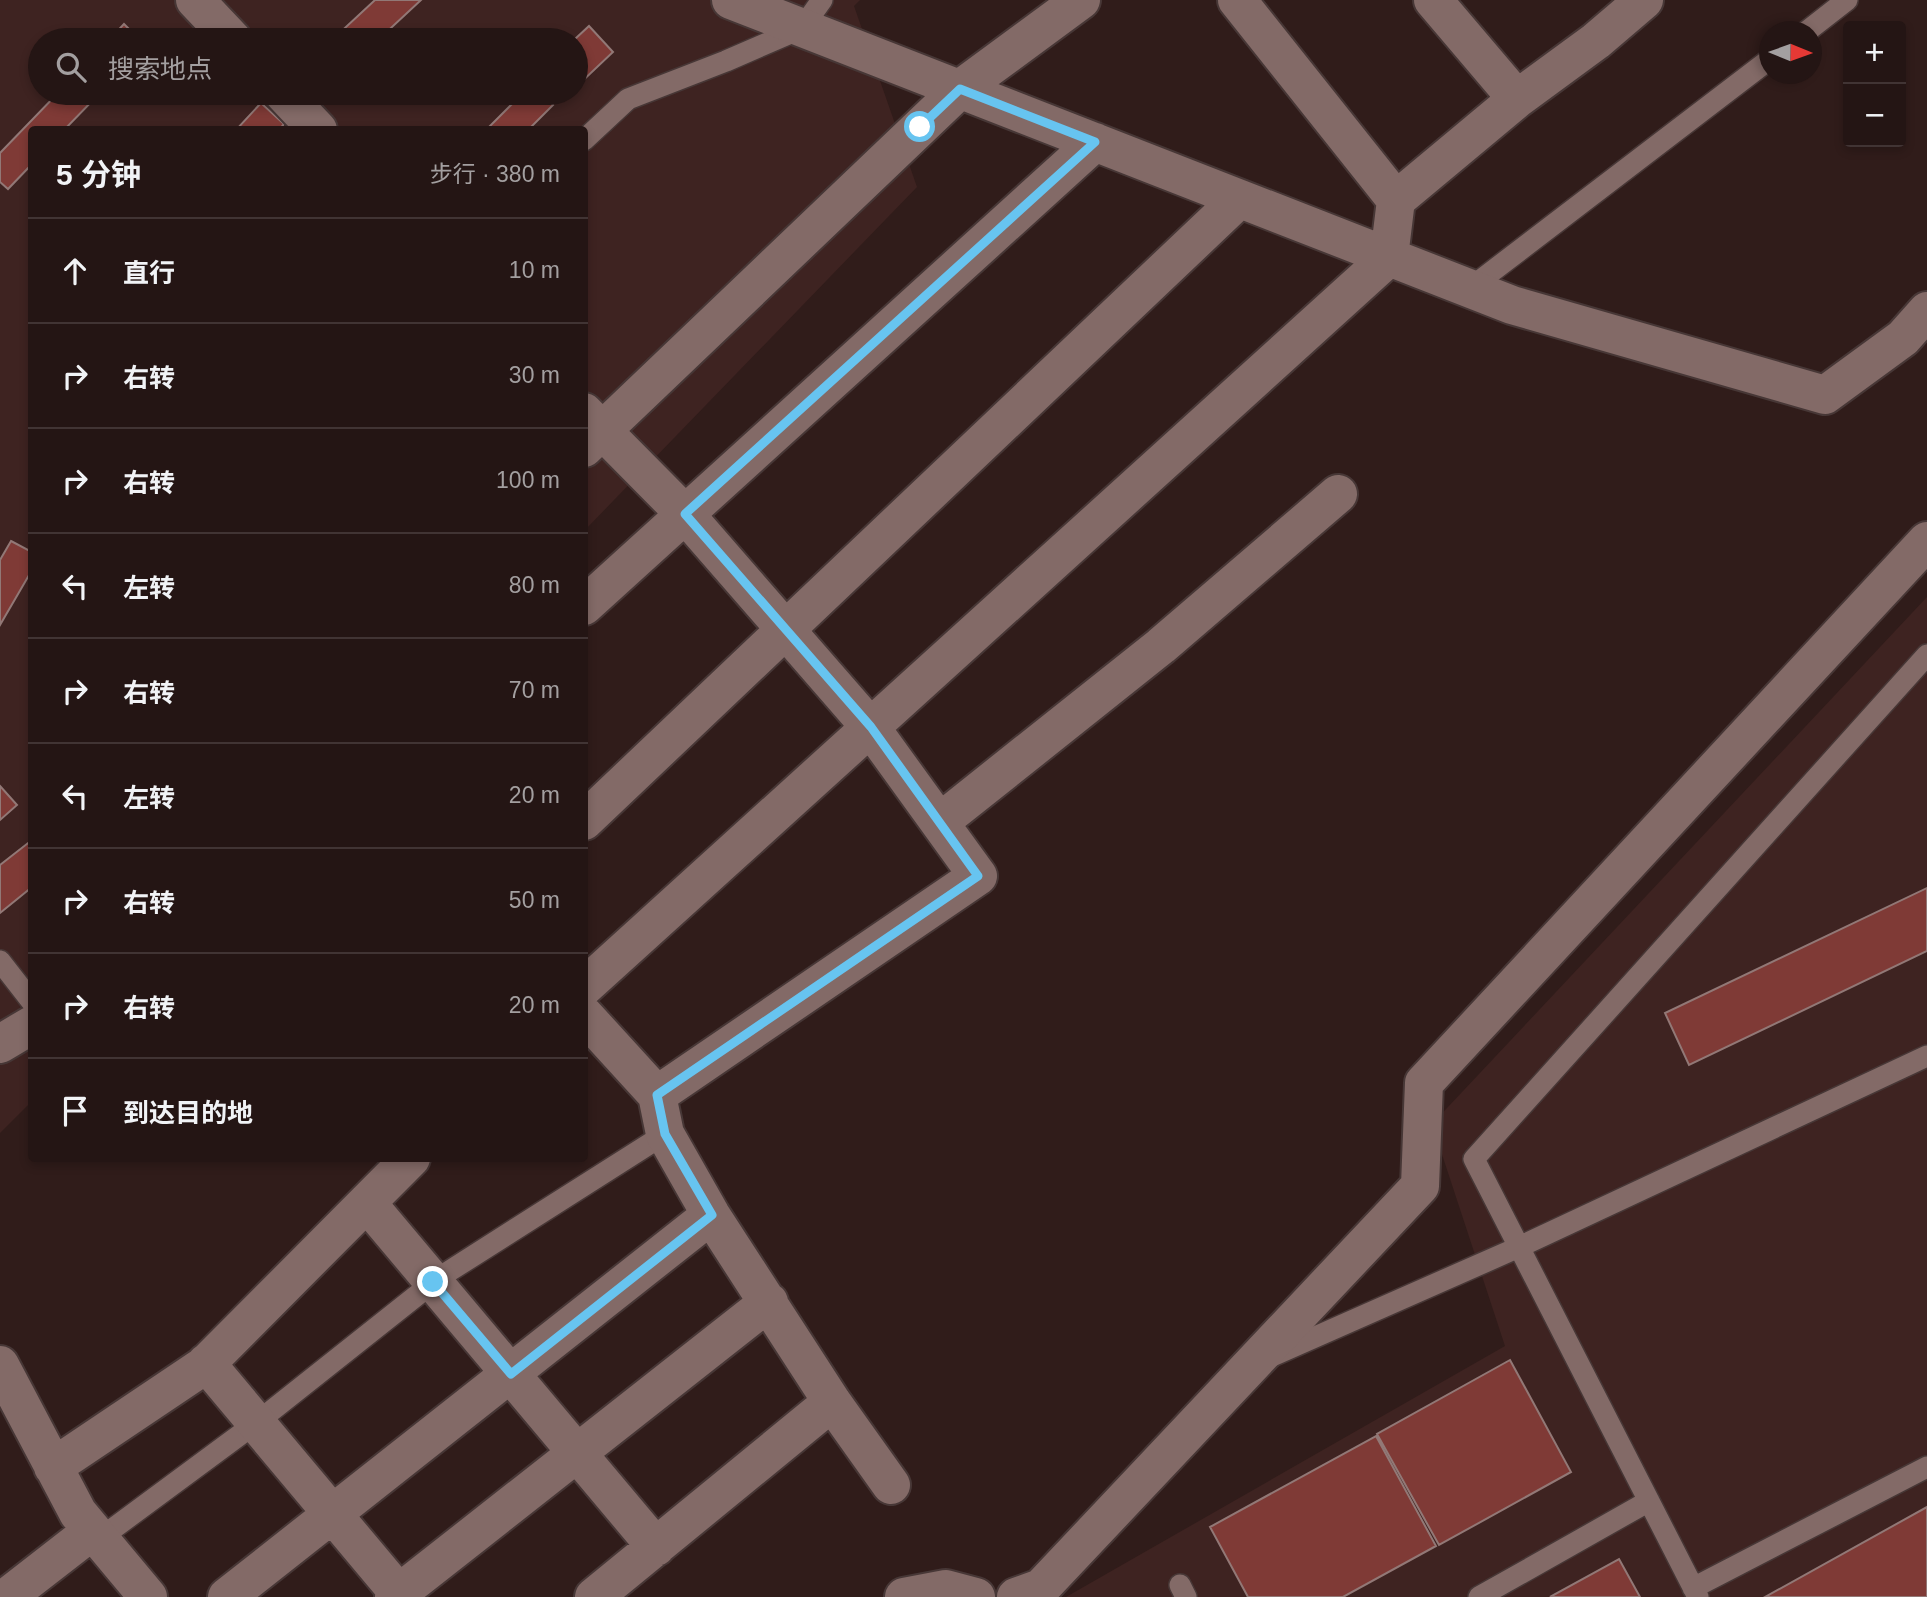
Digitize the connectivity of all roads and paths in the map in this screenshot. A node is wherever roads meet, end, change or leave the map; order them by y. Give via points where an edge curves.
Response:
1 (195, 0) edge
2 (730, 0) edge
3 (1081, 0) edge
4 (1237, 0) edge
5 (1433, 0) edge
6 (1644, 0) edge
7 (1847, 0) edge
8 (812, 14) edge
9 (1820, 21) edge
10 (222, 28) edge
11 (1759, 67) edge
12 (960, 89) junction
13 (1517, 99) junction
14 (294, 105) edge
15 (314, 126) edge
16 (588, 136) edge
17 (1095, 142) junction
18 (1239, 199) junction
19 (1396, 200) junction
20 (1389, 257) junction
21 (1469, 289) junction
22 (1927, 311) edge
23 (590, 430) edge
24 (1338, 494) dead end
25 (685, 514) junction
26 (1927, 541) edge
27 (588, 602) edge
28 (786, 629) junction
29 (1927, 655) edge
30 (871, 727) junction
31 (588, 817) edge
32 (940, 822) junction
33 (0, 961) edge
34 (588, 983) edge
35 (28, 997) edge
36 (588, 1019) edge
37 (28, 1027) edge
38 (0, 1044) edge
39 (1927, 1056) edge
40 (657, 1095) junction
41 (665, 1134) junction
42 (407, 1162) edge
43 (367, 1203) junction
44 (712, 1215) junction
45 (1519, 1247) junction
46 (433, 1282) junction
47 (769, 1301) junction
48 (206, 1363) junction
49 (0, 1365) edge
50 (1250, 1367) junction
51 (511, 1374) junction
52 (832, 1402) junction
53 (256, 1423) junction
54 (577, 1453) junction
55 (53, 1466) junction
56 (1927, 1467) edge
57 (891, 1486) dead end
58 (1649, 1501) junction
59 (332, 1514) junction
60 (96, 1535) junction
61 (656, 1547) junction
62 (1696, 1592) edge
63 (398, 1596) edge
64 (7, 1597) edge
65 (148, 1597) edge
66 (227, 1597) edge
67 (594, 1597) edge
68 (904, 1597) edge
69 (976, 1597) edge
70 (1016, 1597) edge
71 (1479, 1597) edge

1 - 10 street
2 - 8 street
3 - 12 street
4 - 19 street
5 - 13 street
6 - 13 street
7 - 9 lane
8 - 12 street
8 - 16 lane via 726,61 628,99
11 - 21 lane
12 - 17 street
12 - 23 street
13 - 19 street
14 - 15 street
17 - 18 street
17 - 25 street
18 - 20 street
18 - 28 street
19 - 20 street
20 - 21 street
20 - 30 street
21 - 22 street via 1550,317 1825,394 1903,338
23 - 25 street
24 - 32 street via 1161,646
25 - 27 street
25 - 28 street
26 - 50 street via 1424,1083 1420,1186
28 - 30 street
28 - 31 street
29 - 45 lane via 1474,1159
30 - 32 street
30 - 34 street
32 - 40 street via 978,876
33 - 35 lane
36 - 40 street
37 - 38 street
39 - 45 lane
40 - 41 street
41 - 44 street
41 - 46 lane
42 - 43 street
43 - 46 street
43 - 48 street
44 - 47 street
44 - 51 street
45 - 50 lane
45 - 58 lane
46 - 51 street
46 - 53 lane
47 - 52 street
47 - 54 street
48 - 53 street
48 - 55 street
49 - 55 street
50 - 70 street via 1041,1588
51 - 54 street
51 - 59 street
52 - 57 street
52 - 61 street
53 - 59 street
53 - 60 lane
54 - 61 street
54 - 63 street
55 - 60 street via 78,1513
56 - 62 lane
58 - 62 lane
58 - 71 lane
59 - 63 street
59 - 66 street
60 - 64 street
60 - 65 street
61 - 67 street
68 - 69 street via 946,1589

